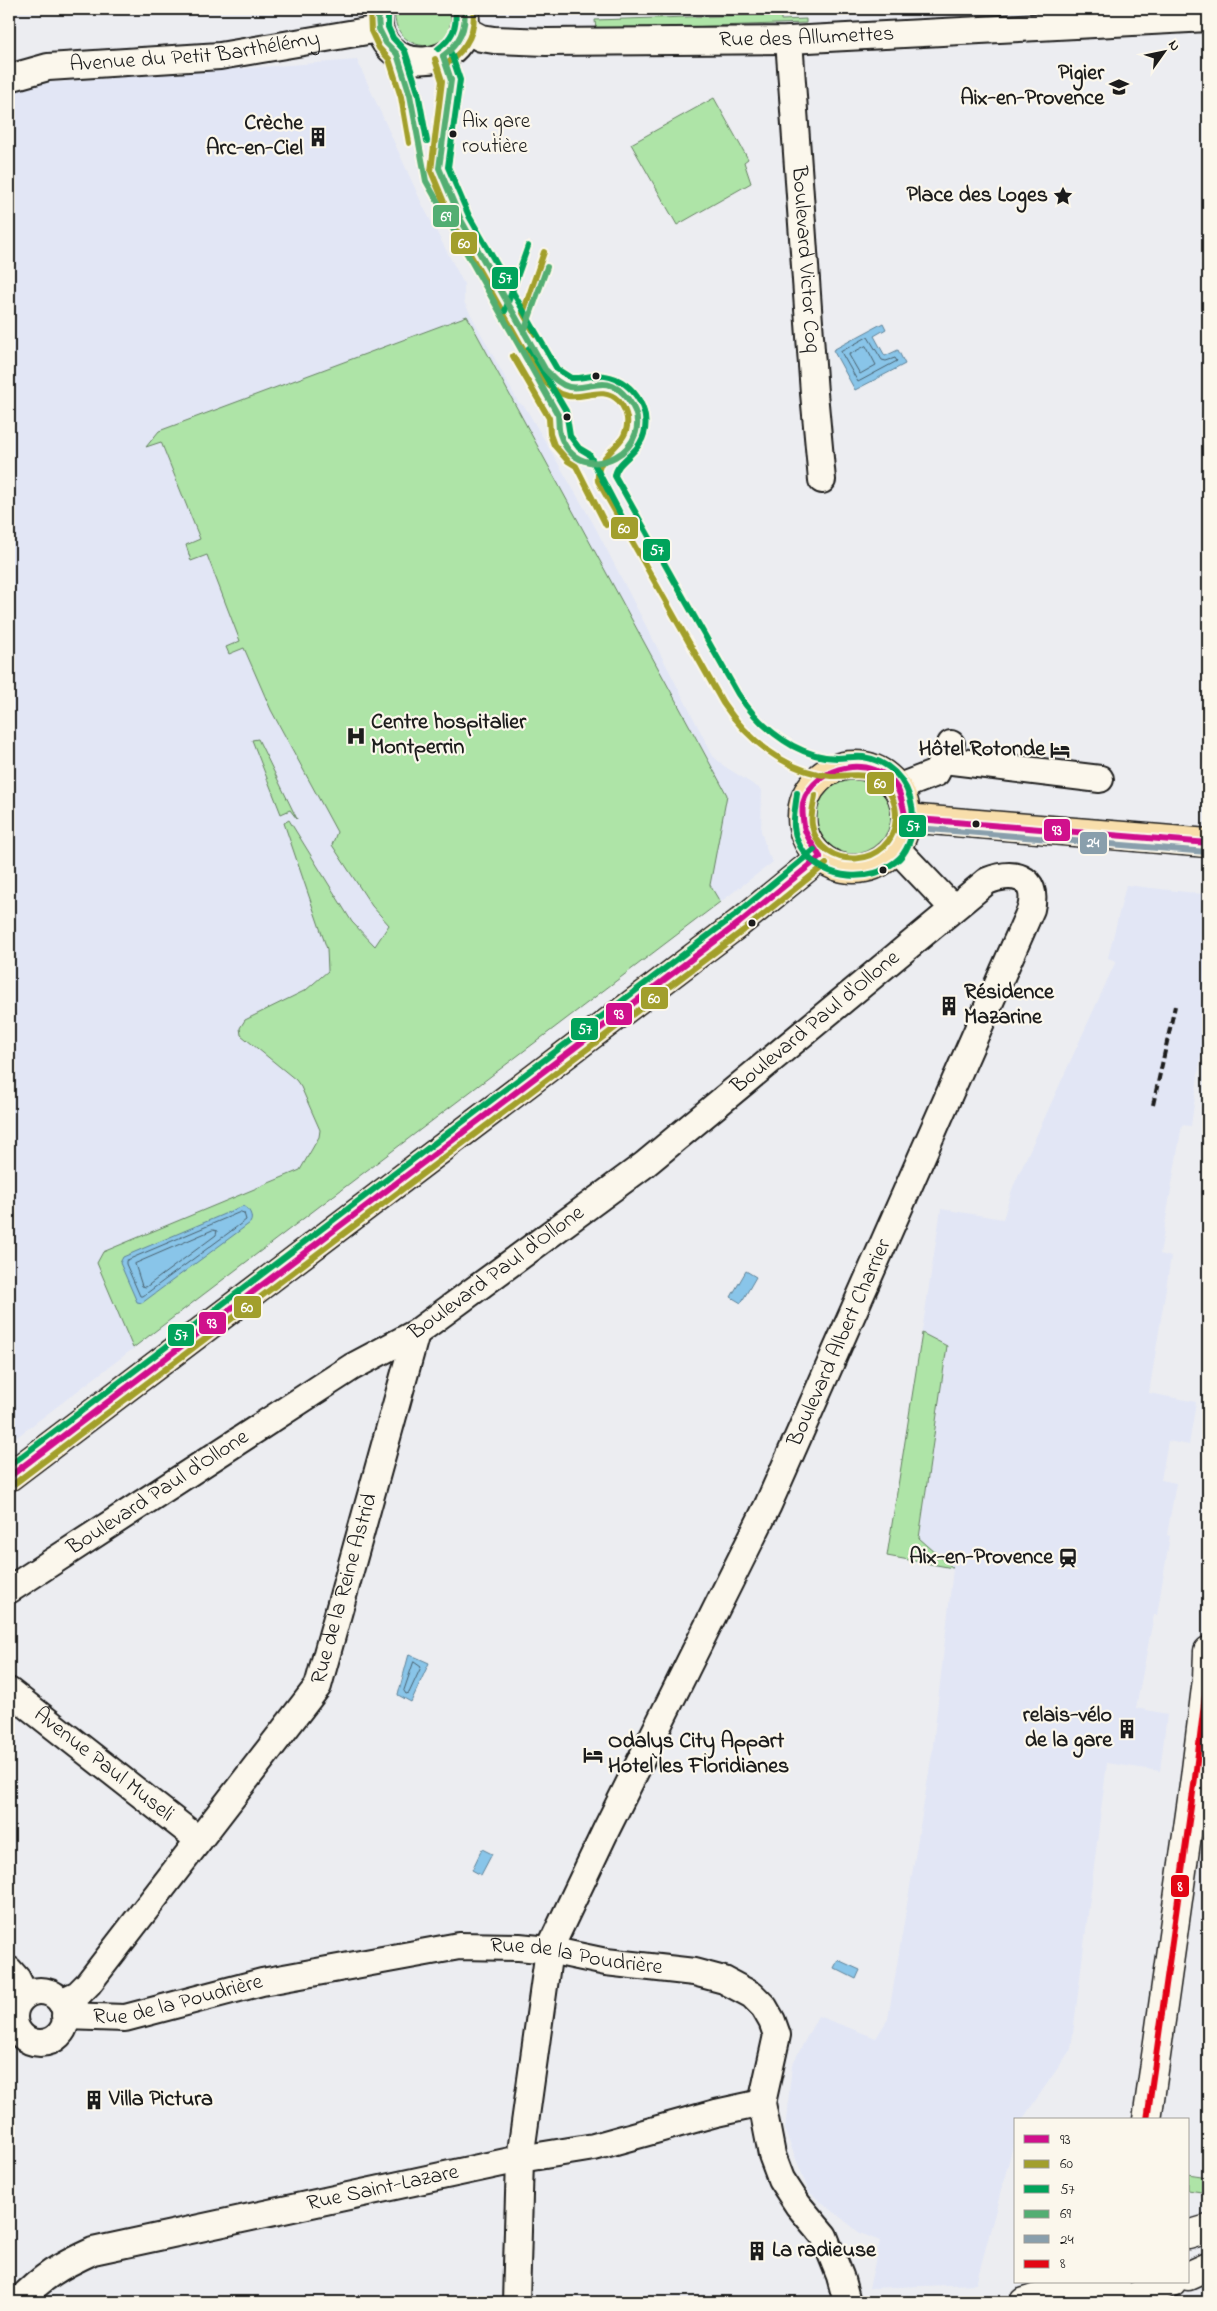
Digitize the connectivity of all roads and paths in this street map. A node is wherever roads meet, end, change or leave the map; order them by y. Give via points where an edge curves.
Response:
1 (378, 16) edge
2 (1208, 18) edge
3 (460, 29) edge
4 (789, 40) junction
5 (9, 78) edge
6 (822, 480) dead end
7 (1100, 779) dead end
8 (897, 788) junction
9 (906, 818) junction
10 (1208, 843) edge
11 (896, 848) junction
12 (820, 857) junction
13 (952, 908) junction
14 (416, 1333) junction
15 (9, 1477) edge
16 (9, 1590) edge
17 (1208, 1651) edge
18 (9, 1691) edge
19 (198, 1840) junction
20 (549, 1950) junction
21 (9, 1970) edge
22 (25, 1995) junction
23 (63, 2009) junction
24 (14, 2035) edge
25 (762, 2103) junction
26 (1148, 2118) edge
27 (520, 2159) junction
28 (1208, 2229) edge
29 (1190, 2234) edge
30 (1208, 2268) edge
31 (1190, 2274) edge
32 (1112, 2284) edge
33 (1165, 2284) edge
34 (18, 2302) edge
35 (516, 2302) edge
36 (847, 2302) edge
37 (1024, 2302) edge
38 (1122, 2302) edge

1 - 3 street via 386,43 397,54 412,61 428,61 443,56
1 - 5 street, Avenue du Petit Barthélémy via 220,56 48,67
2 - 4 street, Rue des Allumettes
3 - 4 street, Rue des Allumettes via 494,40 546,42
4 - 6 street, Boulevard Victor Coq
7 - 8 street via 947,752 936,773
8 - 9 main road
8 - 12 main road via 883,774 865,766 846,765 824,774 806,794 801,811 802,828
9 - 10 main road
9 - 11 main road
11 - 12 main road via 884,860 868,867 834,866
11 - 13 street
12 - 15 main road via 739,923
13 - 14 street, Boulevard Paul d'Ollone via 644,1165
13 - 20 street, Boulevard Albert Charrier via 987,881 1002,875 1024,879 1034,898 768,1505
14 - 16 street, Boulevard Paul d'Ollone via 352,1367
14 - 19 street, Rue de la Reine Astrid via 318,1686
17 - 26 street via 1196,1772
18 - 19 street, Avenue Paul Museli
19 - 23 street, Rue de la Reine Astrid via 88,1984
20 - 23 street, Rue de la Poudrière via 459,1946 262,1982 125,2018
20 - 25 street, Rue de la Poudrière via 606,1962 694,1972 724,1980 752,1995 764,2007 777,2035
20 - 27 street, Boulevard Albert Charrier
21 - 22 street
22 - 23 street via 40,1991 55,1996
22 - 24 street via 15,2008
23 - 24 street via 61,2031 48,2041 32,2041
25 - 27 street, Rue Saint-Lazare via 716,2112 594,2146
25 - 36 street, Rue de la Poudrière via 772,2155 781,2179 824,2236
27 - 34 street, Rue Saint-Lazare via 93,2252 58,2267
27 - 35 street, Boulevard Albert Charrier
28 - 29 street
30 - 31 street
32 - 37 street via 1086,2292
33 - 38 street

